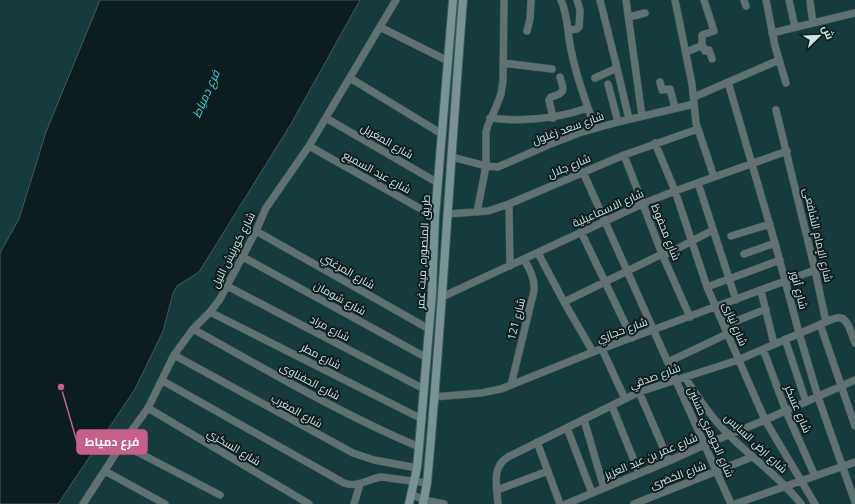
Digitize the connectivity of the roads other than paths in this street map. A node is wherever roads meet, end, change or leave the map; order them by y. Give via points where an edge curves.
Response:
1 (396, 0) edge
2 (453, 0) edge
3 (463, 0) edge
4 (504, 0) edge
5 (531, 0) edge
6 (561, 0) edge
7 (577, 0) edge
8 (600, 0) edge
9 (626, 0) edge
10 (674, 0) edge
11 (704, 0) edge
12 (766, 0) edge
13 (789, 0) edge
14 (810, 2) dead end
15 (645, 13) dead end
16 (855, 13) edge
17 (629, 17) junction
18 (813, 23) junction
19 (380, 27) junction
20 (795, 27) junction
21 (569, 30) junction
22 (528, 31) dead end
23 (772, 32) junction
24 (702, 44) junction
25 (686, 52) junction
26 (712, 59) dead end
27 (779, 60) junction
28 (448, 61) junction
29 (503, 63) junction
30 (617, 68) junction
31 (552, 69) dead end
32 (560, 77) dead end
33 (350, 78) junction
34 (594, 78) dead end
35 (660, 82) dead end
36 (728, 82) junction
37 (786, 83) dead end
38 (608, 84) dead end
39 (694, 101) junction
40 (588, 108) junction
41 (675, 108) junction
42 (776, 110) dead end
43 (642, 116) junction
44 (326, 118) junction
45 (490, 118) junction
46 (553, 118) junction
47 (629, 119) junction
48 (618, 122) junction
49 (595, 128) junction
50 (698, 129) junction
51 (442, 134) junction
52 (655, 143) junction
53 (309, 146) junction
54 (787, 151) junction
55 (624, 155) junction
56 (452, 157) junction
57 (752, 164) junction
58 (486, 166) junction
59 (583, 172) junction
60 (714, 177) junction
61 (438, 183) junction
62 (698, 183) junction
63 (675, 191) junction
64 (508, 204) junction
65 (642, 204) junction
66 (477, 212) junction
67 (447, 214) junction
68 (435, 218) junction
69 (604, 221) junction
70 (770, 224) junction
71 (713, 230) junction
72 (256, 231) junction
73 (581, 232) junction
74 (730, 236) dead end
75 (692, 241) junction
76 (775, 243) junction
77 (538, 253) junction
78 (744, 254) dead end
79 (663, 255) junction
80 (243, 257) junction
81 (524, 260) junction
82 (780, 260) junction
83 (510, 266) junction
84 (815, 270) junction
85 (626, 271) junction
86 (729, 278) junction
87 (786, 281) junction
88 (605, 282) junction
89 (227, 286) junction
90 (707, 286) junction
91 (761, 291) junction
92 (442, 297) junction
93 (736, 300) junction
94 (564, 302) junction
95 (716, 308) junction
96 (766, 309) junction
97 (210, 312) junction
98 (690, 317) junction
99 (823, 323) junction
100 (724, 326) junction
101 (193, 329) junction
102 (429, 329) junction
103 (653, 331) junction
104 (799, 333) junction
105 (727, 334) junction
106 (632, 338) junction
107 (785, 340) junction
108 (855, 343) edge
109 (774, 344) junction
110 (602, 349) junction
111 (763, 349) junction
112 (593, 352) junction
113 (174, 355) junction
114 (427, 358) junction
115 (738, 360) junction
116 (668, 362) junction
117 (685, 377) junction
118 (163, 380) junction
119 (676, 380) junction
120 (855, 380) edge
121 (511, 386) junction
122 (841, 386) junction
123 (424, 389) junction
124 (639, 392) junction
125 (434, 397) junction
126 (818, 397) junction
127 (625, 399) junction
128 (806, 402) junction
129 (612, 406) junction
130 (148, 408) junction
131 (786, 411) junction
132 (422, 419) junction
133 (584, 420) junction
134 (765, 420) junction
135 (855, 426) edge
136 (567, 428) junction
137 (729, 435) junction
138 (537, 442) junction
139 (122, 444) junction
140 (704, 445) junction
141 (419, 447) junction
142 (752, 457) junction
143 (669, 461) junction
144 (855, 462) edge
145 (842, 467) junction
146 (417, 468) junction
147 (105, 471) junction
148 (548, 471) junction
149 (716, 472) junction
150 (639, 474) junction
151 (816, 476) junction
152 (414, 480) junction
153 (801, 481) junction
154 (427, 483) junction
155 (360, 484) junction
156 (786, 486) junction
157 (604, 488) junction
158 (497, 490) junction
159 (592, 493) junction
160 (411, 494) junction
161 (220, 495) dead end
162 (424, 502) edge
163 (855, 502) edge
164 (83, 504) edge
165 (164, 504) edge
166 (309, 504) edge
167 (354, 504) edge
168 (409, 504) edge
169 (444, 504) edge
170 (498, 504) edge
171 (560, 504) edge
172 (566, 504) edge
173 (634, 504) edge
174 (731, 504) edge
175 (736, 504) edge
176 (801, 504) edge
177 (815, 504) edge

1 - 19 street, شارع كورنيش النيل
2 - 28 main road, طريق المنصوره, ميت غمر
3 - 56 main road, طريق المنصوره, ميت غمر
4 - 29 street
5 - 22 street
6 - 21 street
7 - 21 street via 580,10 579,27
8 - 30 street
9 - 17 street
10 - 25 street
11 - 24 street via 714,30 702,35
12 - 23 street
13 - 20 street
14 - 18 street
15 - 17 street
16 - 18 street
17 - 43 street
18 - 20 street
19 - 28 street
19 - 33 street, شارع كورنيش النيل
20 - 23 street
21 - 40 street via 573,60
23 - 27 street
24 - 25 street
24 - 26 street via 705,51 709,50
25 - 39 street
27 - 36 street, شارع سعد زغلول
27 - 37 street
28 - 51 main road, طريق المنصوره, ميت غمر
29 - 31 street
29 - 45 street via 501,94
30 - 34 street
30 - 47 street
32 - 46 street via 562,92 549,99
33 - 44 street, شارع كورنيش النيل
33 - 51 street
35 - 41 street via 662,90 670,89
36 - 39 street, شارع سعد زغلول
36 - 57 street, شارع أنور
38 - 48 street
39 - 41 street, شارع سعد زغلول
39 - 50 street
40 - 46 street
40 - 49 street
41 - 43 street, شارع سعد زغلول
42 - 54 street, شارع الإمام الشافعى
43 - 47 street, شارع سعد زغلول
44 - 53 street, شارع كورنيش النيل
44 - 61 street, شارع المغربل
45 - 46 street
45 - 58 street via 486,132
47 - 48 street, شارع سعد زغلول
48 - 49 street, شارع سعد زغلول
49 - 58 street, شارع سعد زغلول via 504,165
50 - 52 street, شارع جلال
50 - 60 street
51 - 61 main road, طريق المنصوره, ميت غمر
52 - 55 street, شارع جلال
52 - 63 street, شارع نيازى
53 - 68 street, شارع عبد السميع
53 - 72 street, شارع كورنيش النيل via 266,208
54 - 57 street, شارع الاسماعيلية
54 - 84 street, شارع الإمام الشافعى
55 - 59 street, شارع جلال
55 - 65 street, شارع محفوظ
56 - 58 street, شارع سعد زغلول
56 - 67 main road, طريق المنصوره, ميت غمر
57 - 60 street, شارع الاسماعيلية
57 - 70 street, شارع أنور
58 - 66 street
59 - 64 street, شارع جلال
59 - 69 street, شارع الجوهري حسنين
60 - 62 street, شارع الاسماعيلية
61 - 68 main road, طريق المنصوره, ميت غمر
62 - 63 street, شارع الاسماعيلية
62 - 71 street
63 - 65 street, شارع الاسماعيلية
63 - 75 street, شارع نيازى
64 - 66 street, شارع جلال
64 - 83 street
65 - 69 street, شارع الاسماعيلية
65 - 79 street, شارع محفوظ
66 - 67 street, شارع جلال
67 - 92 main road, طريق المنصوره, ميت غمر
68 - 102 main road, طريق المنصوره, ميت غمر
69 - 73 street, شارع الاسماعيلية
69 - 85 street, شارع الجوهري حسنين
70 - 74 street
70 - 76 street, شارع أنور
71 - 75 street
71 - 86 street
72 - 80 street, شارع كورنيش النيل
72 - 102 street, شارع المرغني
73 - 77 street, شارع الاسماعيلية
73 - 88 street
75 - 79 street
75 - 90 street, شارع نيازى
76 - 78 street
76 - 82 street, شارع أنور
77 - 81 street, شارع الاسماعيلية
77 - 94 street
79 - 85 street
79 - 98 street, شارع محفوظ
80 - 89 street, شارع كورنيش النيل
80 - 114 street, شارع شومان
81 - 83 street, شارع الاسماعيلية
81 - 121 street, شارع 121 via 530,268 534,291
82 - 86 street
82 - 87 street, شارع أنور
83 - 92 street, شارع الاسماعيلية
84 - 87 street, شارع حجازي
84 - 99 street, شارع الإمام الشافعى
85 - 88 street
85 - 103 street, شارع الجوهري حسنين
86 - 90 street
86 - 93 street
87 - 91 street, شارع حجازي
87 - 104 street, شارع أنور
88 - 94 street
88 - 106 street
89 - 97 street, شارع كورنيش النيل
89 - 123 street, شارع مراد
90 - 95 street, شارع نيازى
91 - 93 street, شارع حجازي
91 - 96 street
92 - 125 main road, طريق المنصوره, ميت غمر
93 - 95 street, شارع حجازي
94 - 112 street
95 - 98 street, شارع حجازي
95 - 100 street, شارع نيازى
96 - 100 street
96 - 109 street
97 - 101 street, شارع كورنيش النيل
97 - 132 street, شارع مطر
98 - 103 street, شارع حجازي
99 - 104 street, شارع صدقي
99 - 108 street via 844,319
99 - 122 street, شارع الإمام الشافعى
100 - 105 street, شارع نيازى
101 - 113 street, شارع كورنيش النيل
101 - 141 street, شارع الحفناوى via 374,427
102 - 114 main road, طريق المنصوره, ميت غمر
103 - 106 street, شارع حجازي
103 - 116 street, شارع الجوهري حسنين
104 - 107 street, شارع صدقي
104 - 126 street, شارع أنور
105 - 115 street, شارع نيازى
105 - 116 street
106 - 110 street, شارع حجازي
107 - 109 street, شارع صدقي
107 - 128 street
109 - 111 street, شارع صدقي
110 - 112 street, شارع حجازي
110 - 127 street
111 - 115 street, شارع صدقي
111 - 131 street, شارع عسكر
112 - 121 street, شارع حجازي
113 - 118 street, شارع كورنيش النيل
113 - 146 street, شارع المغرب via 339,447 374,460
114 - 123 main road, طريق المنصوره, ميت غمر
115 - 117 street, شارع صدقي
115 - 134 street, شارع نيازى
116 - 119 street, شارع الجوهري حسنين
117 - 119 street, شارع صدقي
117 - 137 street, شارع ارض السايس
118 - 130 street, شارع كورنيش النيل
118 - 155 street via 344,484
119 - 124 street, شارع صدقي
119 - 140 street, شارع الجوهري حسنين
120 - 122 street, شارع عمر بن عبد العزيز
121 - 125 street, شارع حجازي via 481,393
122 - 126 street, شارع عمر بن عبد العزيز
122 - 135 street, شارع الإمام الشافعى
123 - 132 main road, طريق المنصوره, ميت غمر
124 - 127 street, شارع صدقي
124 - 143 street
125 - 154 main road, طريق المنصوره, ميت غمر
126 - 128 street, شارع عمر بن عبد العزيز
126 - 145 street, شارع أنور
127 - 129 street, شارع صدقي
128 - 131 street, شارع عمر بن عبد العزيز
129 - 133 street, شارع صدقي
129 - 150 street
130 - 139 street, شارع كورنيش النيل
130 - 166 street, شارع السكري
131 - 134 street, شارع عمر بن عبد العزيز
131 - 151 street, شارع عسكر
132 - 141 main road, طريق المنصوره, ميت غمر
133 - 136 street, شارع صدقي
133 - 157 street
134 - 137 street, شارع عمر بن عبد العزيز
134 - 153 street, شارع نيازى
136 - 138 street, شارع صدقي
136 - 159 street
137 - 140 street, شارع عمر بن عبد العزيز
137 - 142 street, شارع ارض السايس
138 - 148 street
138 - 158 street, شارع صدقي via 499,464 496,475
139 - 147 street, شارع كورنيش النيل
139 - 161 street
140 - 143 street, شارع عمر بن عبد العزيز
140 - 149 street, شارع الجوهري حسنين
141 - 146 main road, طريق المنصوره, ميت غمر
142 - 149 street, شارع الخضرى
142 - 156 street, شارع ارض السايس
143 - 150 street, شارع عمر بن عبد العزيز
144 - 145 street
145 - 151 street
145 - 163 street, شارع أنور
146 - 152 main road, طريق المنصوره, ميت غمر
147 - 164 street, شارع كورنيش النيل
147 - 165 street
148 - 158 street
148 - 171 street
149 - 173 street, شارع الخضرى
149 - 174 street, شارع الجوهري حسنين
150 - 157 street, شارع عمر بن عبد العزيز
151 - 153 street
152 - 154 street
152 - 155 street via 381,477
152 - 160 main road, طريق المنصوره, ميت غمر
153 - 156 street
153 - 177 street, شارع نيازى
154 - 162 main road, طريق المنصوره, ميت غمر
155 - 167 street
156 - 175 street
156 - 176 street, شارع ارض السايس
157 - 159 street, شارع عمر بن عبد العزيز
158 - 170 street
159 - 172 street, شارع عمر بن عبد العزيز
160 - 162 street
160 - 168 main road, طريق المنصوره, ميت غمر
162 - 169 street

